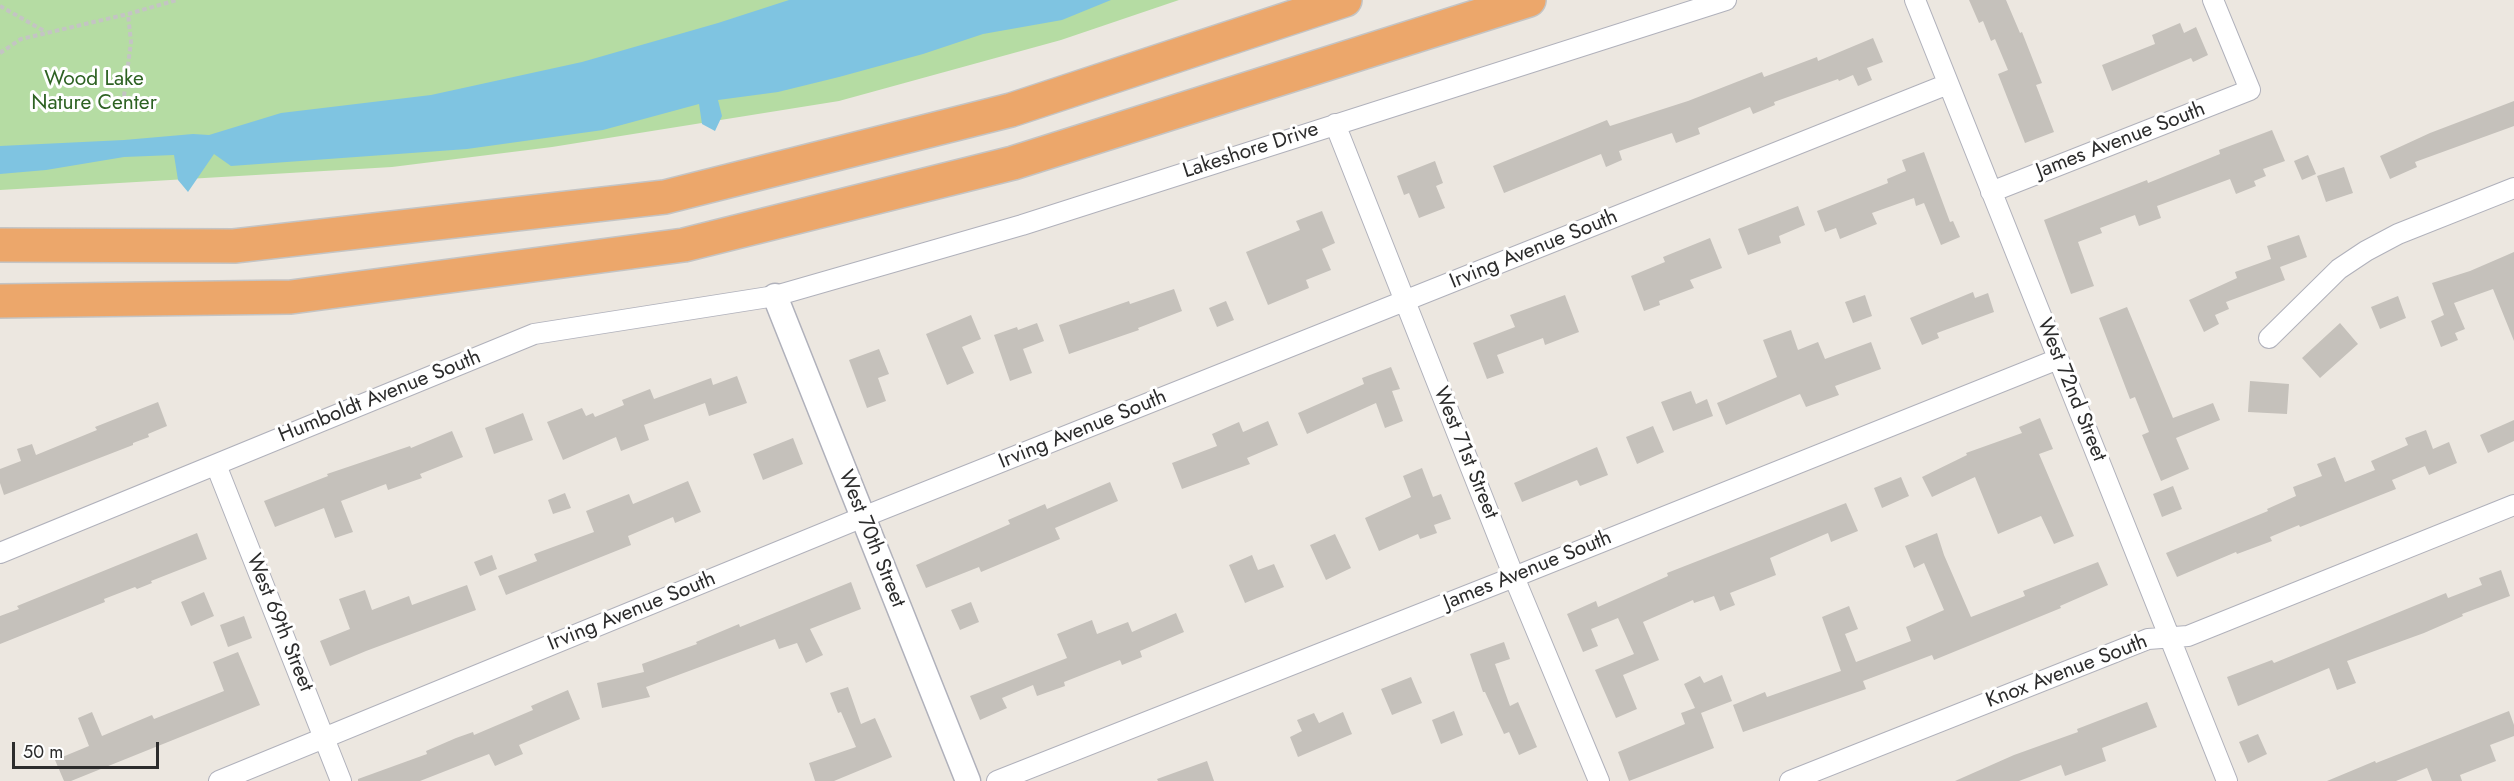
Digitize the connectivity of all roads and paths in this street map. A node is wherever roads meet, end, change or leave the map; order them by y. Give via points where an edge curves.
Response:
1 (177, 0) edge
2 (1345, 0) edge
3 (1529, 0) edge
4 (1726, 0) edge
5 (1915, 0) edge
6 (2213, 0) edge
7 (169, 1) edge
8 (0, 6) edge
9 (128, 14) junction
10 (47, 33) junction
11 (0, 52) edge
12 (1948, 84) junction
13 (124, 96) dead end
14 (1335, 124) junction
15 (2514, 188) edge
16 (1991, 192) junction
17 (0, 245) edge
18 (775, 296) junction
19 (0, 302) edge
20 (1405, 302) junction
21 (2269, 338) dead end
22 (2058, 359) junction
23 (216, 465) junction
24 (2514, 505) edge
25 (863, 517) junction
26 (0, 553) edge
27 (1514, 577) junction
28 (2169, 636) junction
29 (324, 738) junction
30 (219, 781) edge
31 (341, 781) edge
32 (968, 781) edge
33 (997, 781) edge
34 (1599, 781) edge
35 (1790, 781) edge
36 (2227, 781) edge

1 - 7 path
2 - 17 highway via 1011,110 665,198 234,246
3 - 19 highway via 1013,163 684,244 291,297
4 - 14 street, Lakeshore Drive
5 - 12 street, West 72nd Street
6 - 16 street, James Avenue South via 2250,90
7 - 9 path
8 - 10 path
9 - 10 path
9 - 13 path via 130,42
10 - 11 path via 21,39
12 - 16 street, West 72nd Street
12 - 20 street, Irving Avenue South
14 - 18 street, Lakeshore Drive via 1033,222
14 - 20 street, West 71st Street
15 - 21 street via 2398,234 2366,251 2339,269
16 - 22 street, West 72nd Street
18 - 23 street, Humboldt Avenue South via 534,334
18 - 25 street, West 70th Street
20 - 25 street, Irving Avenue South
20 - 27 street, West 71st Street
22 - 27 street, James Avenue South
22 - 28 street, West 72nd Street
23 - 26 street, Humboldt Avenue South
23 - 29 street, West 69th Street
24 - 28 street, Knox Avenue South via 2188,636
25 - 29 street, Irving Avenue South
25 - 32 street, West 70th Street
27 - 33 street, James Avenue South
27 - 34 street, West 71st Street
28 - 35 street, Knox Avenue South via 2148,639
28 - 36 street, West 72nd Street
29 - 30 street, Irving Avenue South
29 - 31 street, West 69th Street

